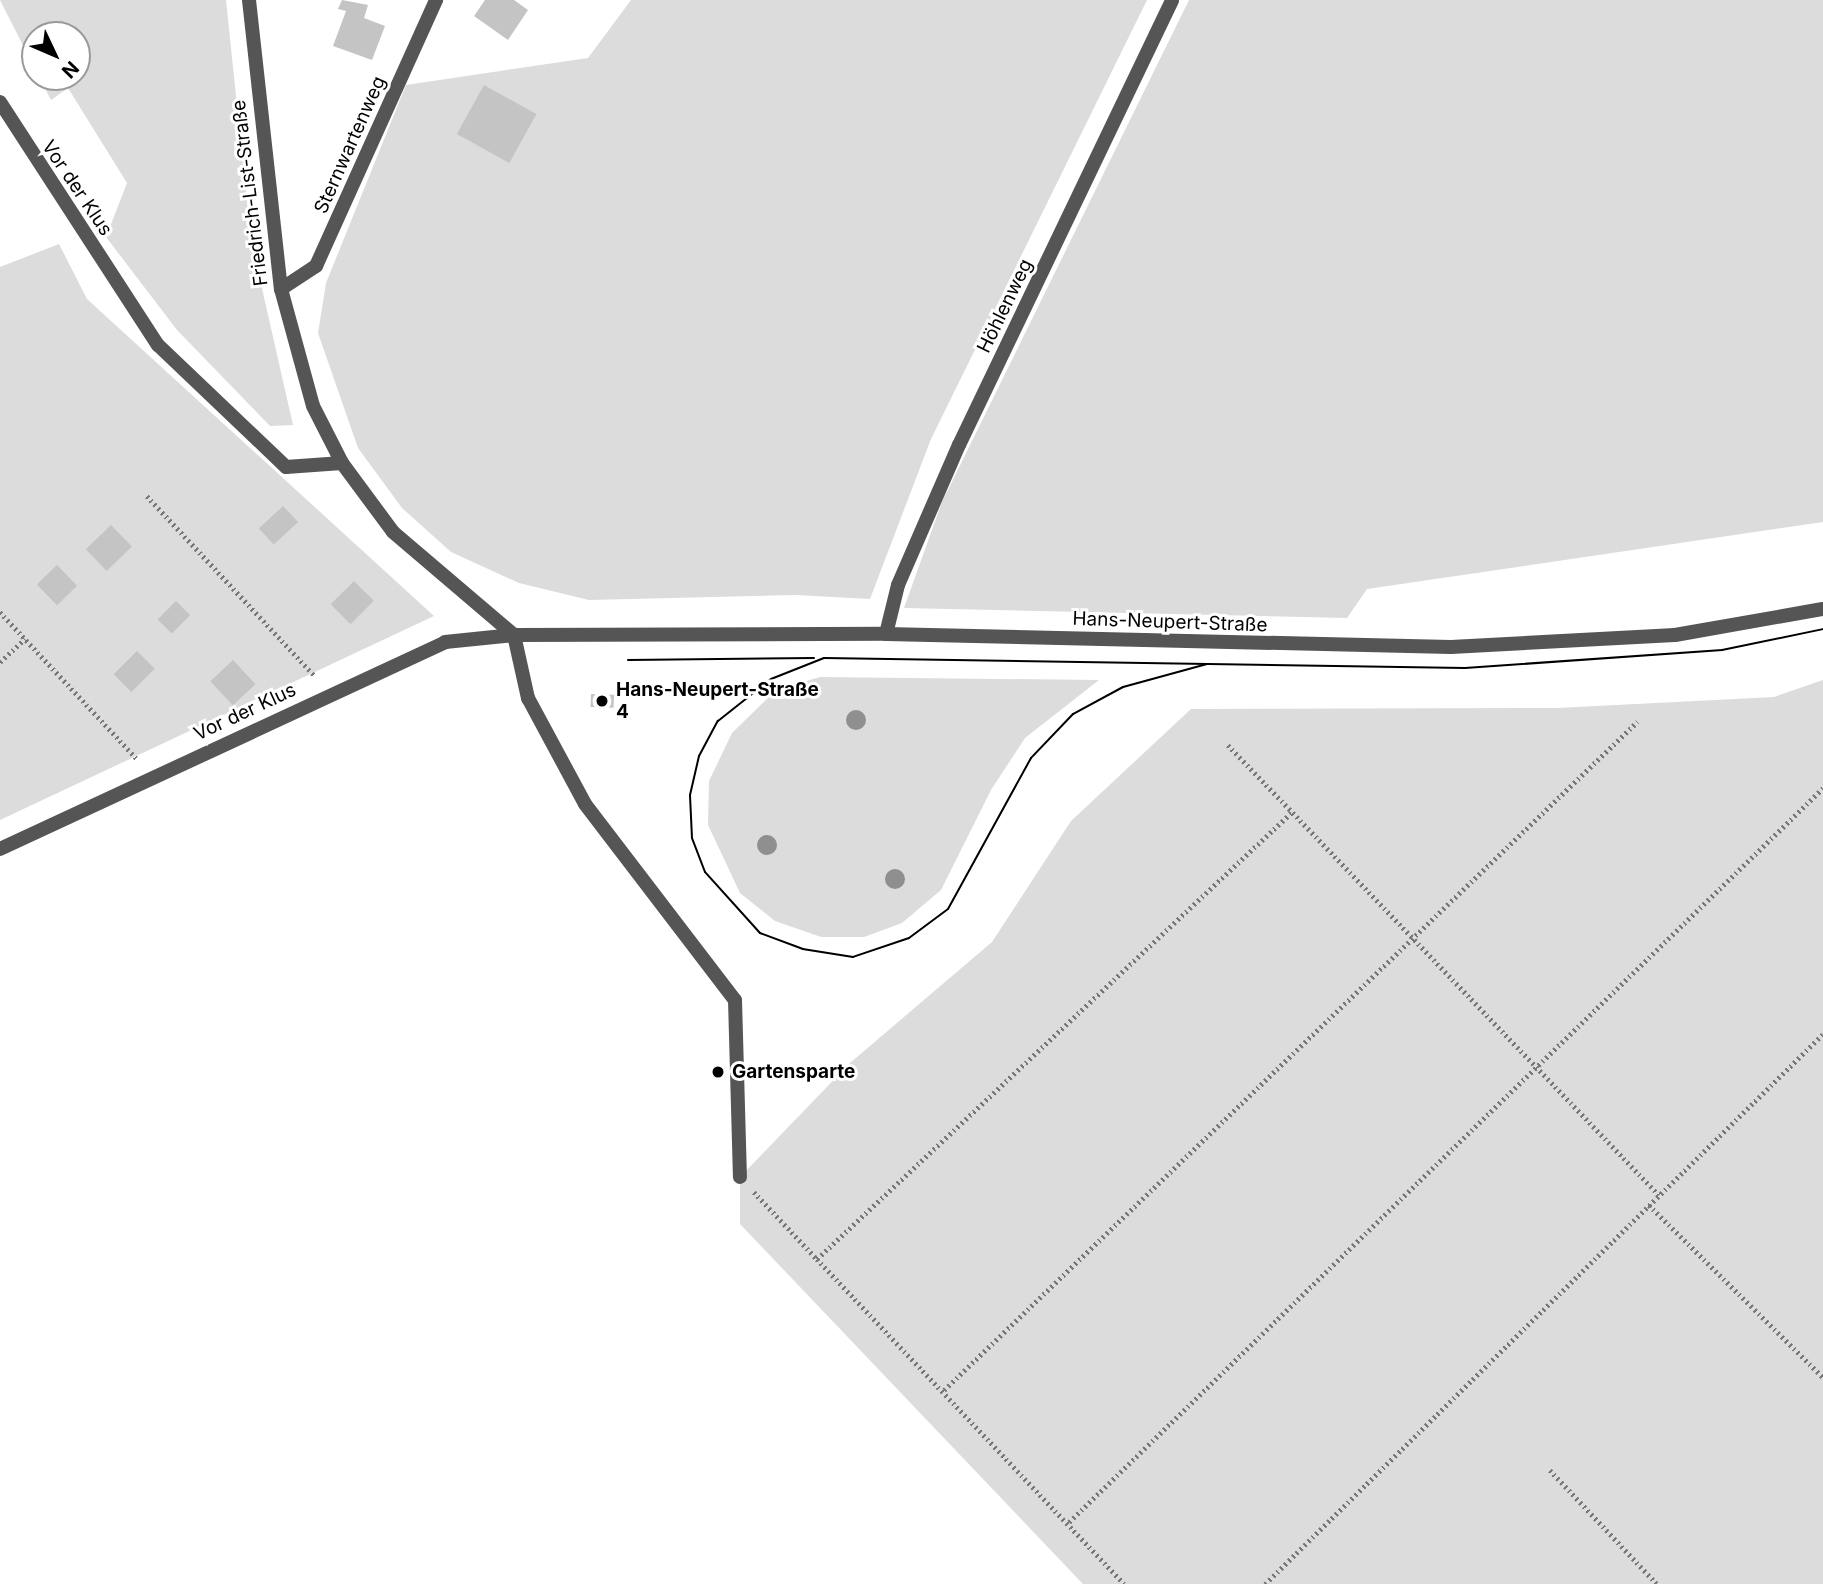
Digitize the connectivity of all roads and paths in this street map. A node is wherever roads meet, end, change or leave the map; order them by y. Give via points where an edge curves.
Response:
1 (248, 0) edge
2 (436, 0) edge
3 (1172, 0) edge
4 (0, 102) edge
5 (281, 289) junction
6 (342, 463) junction
7 (147, 496) dead end
8 (1823, 609) edge
9 (0, 611) edge
10 (886, 634) junction
11 (514, 635) junction
12 (25, 639) junction
13 (0, 662) edge
14 (330, 692) junction
15 (1637, 722) dead end
16 (1228, 745) dead end
17 (153, 776) junction
18 (1823, 788) edge
19 (1292, 812) junction
20 (0, 849) edge
21 (1410, 935) junction
22 (1823, 1034) edge
23 (1534, 1065) junction
24 (740, 1177) joint
25 (1659, 1195) junction
26 (1649, 1205) junction
27 (817, 1259) junction
28 (1823, 1377) edge
29 (944, 1390) junction
30 (1550, 1470) dead end
31 (1069, 1522) junction
32 (1124, 1584) edge
33 (1265, 1584) edge
34 (1657, 1584) edge

1 - 5 street, Friedrich-List-Straße
2 - 5 street, Sternwartenweg via 316,266
3 - 10 street, Höhlenweg via 959,445 898,585
4 - 6 street, Vor der Klus via 158,345 286,467
5 - 6 street, Friedrich-List-Straße via 313,406
6 - 11 street, Friedrich-List-Straße via 393,531
7 - 14 path
8 - 10 street, Hans-Neupert-Straße via 1675,635 1451,647
9 - 12 path
10 - 11 street, Hans-Neupert-Straße
11 - 14 street, Vor der Klus via 444,642
11 - 24 street via 528,698 584,804 735,1000
12 - 13 path
12 - 17 path
14 - 17 street, Vor der Klus
15 - 21 path
16 - 19 path
17 - 20 street, Vor der Klus
18 - 23 path
19 - 21 path
19 - 27 path
21 - 23 path
21 - 29 path
22 - 25 path
23 - 25 path
23 - 31 path
24 - 27 path
25 - 26 path
26 - 28 path
26 - 33 path
27 - 29 path
29 - 31 path
30 - 34 path
31 - 32 path

